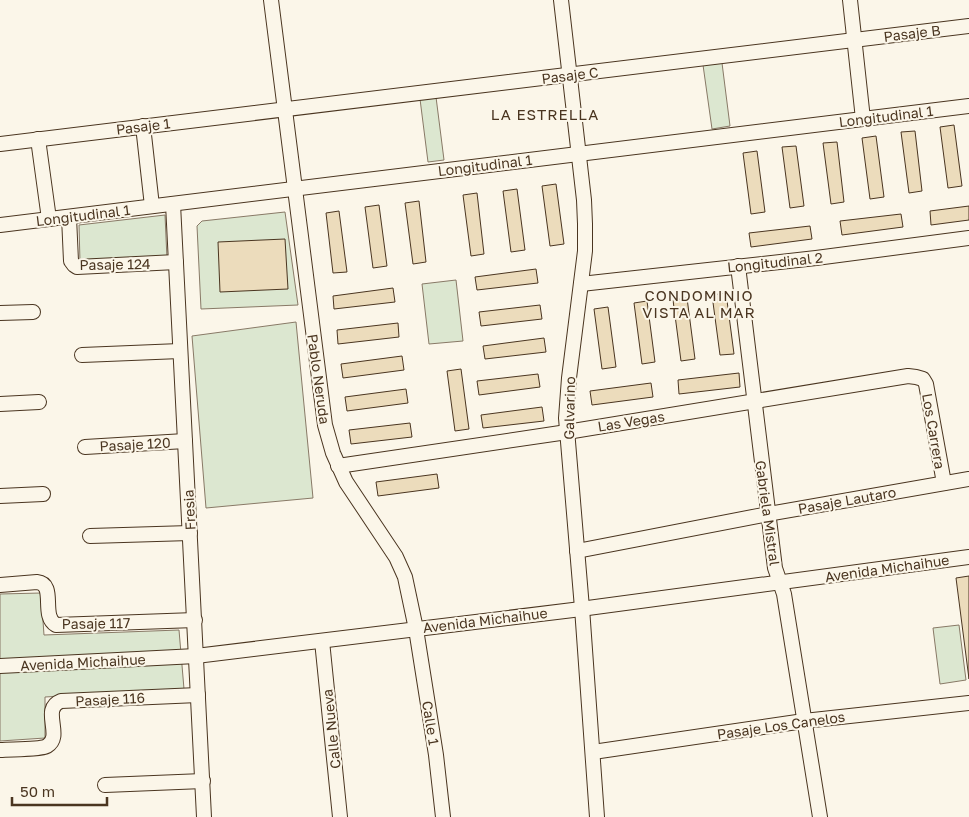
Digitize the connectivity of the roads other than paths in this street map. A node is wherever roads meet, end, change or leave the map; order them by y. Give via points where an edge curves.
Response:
1 (271, 0) edge
2 (561, 0) edge
3 (850, 0) edge
4 (969, 26) edge
5 (854, 40) junction
6 (569, 75) junction
7 (969, 106) edge
8 (285, 109) junction
9 (863, 119) junction
10 (143, 126) junction
11 (38, 139) junction
12 (0, 144) edge
13 (579, 154) junction
14 (295, 189) junction
15 (173, 204) junction
16 (152, 206) junction
17 (69, 217) junction
18 (49, 219) junction
19 (0, 225) edge
20 (969, 238) edge
21 (176, 262) junction
22 (738, 266) junction
23 (581, 284) junction
24 (33, 312) dead end
25 (0, 314) edge
26 (180, 351) junction
27 (82, 355) dead end
28 (923, 379) joint
29 (754, 401) junction
30 (39, 402) dead end
31 (0, 404) edge
32 (567, 432) junction
33 (185, 441) junction
34 (86, 447) dead end
35 (338, 466) junction
36 (969, 479) edge
37 (944, 483) junction
38 (43, 494) dead end
39 (0, 496) edge
40 (768, 514) junction
41 (190, 533) junction
42 (90, 536) dead end
43 (577, 551) junction
44 (969, 557) edge
45 (780, 582) junction
46 (0, 585) edge
47 (582, 608) junction
48 (194, 620) junction
49 (416, 629) junction
50 (322, 641) junction
51 (196, 656) junction
52 (0, 666) edge
53 (198, 694) junction
54 (969, 703) edge
55 (804, 721) junction
56 (0, 750) edge
57 (593, 752) junction
58 (202, 781) junction
59 (105, 785) dead end
60 (204, 817) edge
61 (340, 817) edge
62 (443, 817) edge
63 (597, 817) edge
64 (820, 817) edge

1 - 8 street, Pablo Neruda
2 - 6 street, Galvarino
3 - 5 street
4 - 5 street, Pasaje B
5 - 6 street, Pasaje C
5 - 9 street
6 - 8 street, Pasaje C
6 - 13 street, Galvarino
7 - 9 street, Longitudinal 1
8 - 10 street, Pasaje 1
8 - 14 street, Pablo Neruda
9 - 13 street, Longitudinal 1
10 - 11 street, Pasaje 1
10 - 16 street
11 - 12 street, Pasaje 1
11 - 18 street
13 - 14 street, Longitudinal 1
13 - 23 street, Galvarino via 585,224
14 - 15 street, Longitudinal 1
14 - 35 street, Pablo Neruda via 322,410
15 - 16 street, Longitudinal 1
15 - 21 street, Fresia
16 - 17 street, Longitudinal 1
17 - 18 street, Longitudinal 1
17 - 21 street, Pasaje 124 via 74,266
18 - 19 street, Longitudinal 1
20 - 22 street, Longitudinal 2
21 - 26 street, Fresia
22 - 23 street, Longitudinal 2
22 - 29 street, Gabriela Mistral
23 - 32 street, Galvarino via 568,386
24 - 25 street
26 - 27 street
26 - 33 street, Fresia
28 - 29 street, Las Vegas via 908,376
28 - 37 street, Los Carrera
29 - 32 street, Las Vegas
29 - 40 street, Gabriela Mistral
30 - 31 street
32 - 35 street, Las Vegas
32 - 43 street, Galvarino
33 - 34 street, Pasaje 120
33 - 41 street, Fresia
35 - 49 street, Pablo Neruda via 355,498 401,566
36 - 37 street, Pasaje Lautaro
37 - 40 street, Pasaje Lautaro
38 - 39 street
40 - 43 street, Pasaje Lautaro
40 - 45 street, Gabriela Mistral
41 - 42 street
41 - 48 street, Fresia
43 - 47 street, Galvarino
44 - 45 street, Avenida Michaihue
45 - 47 street, Avenida Michaihue
45 - 55 street, Gabriela Mistral
46 - 48 street, Pasaje 117 via 45,584 50,618 56,625
47 - 49 street, Avenida Michaihue
47 - 57 street, Galvarino
48 - 51 street, Fresia
49 - 50 street, Avenida Michaihue
49 - 62 street, Calle 1
50 - 51 street, Avenida Michaihue
50 - 61 street, Calle Nueva
51 - 52 street, Avenida Michaihue
51 - 53 street, Fresia
53 - 56 street, Pasaje 116 via 61,701 53,707 54,735 47,746
53 - 58 street, Fresia
54 - 55 street, Pasaje Los Canelos
55 - 57 street, Pasaje Los Canelos
55 - 64 street, Gabriela Mistral
57 - 63 street, Galvarino
58 - 59 street
58 - 60 street, Fresia

